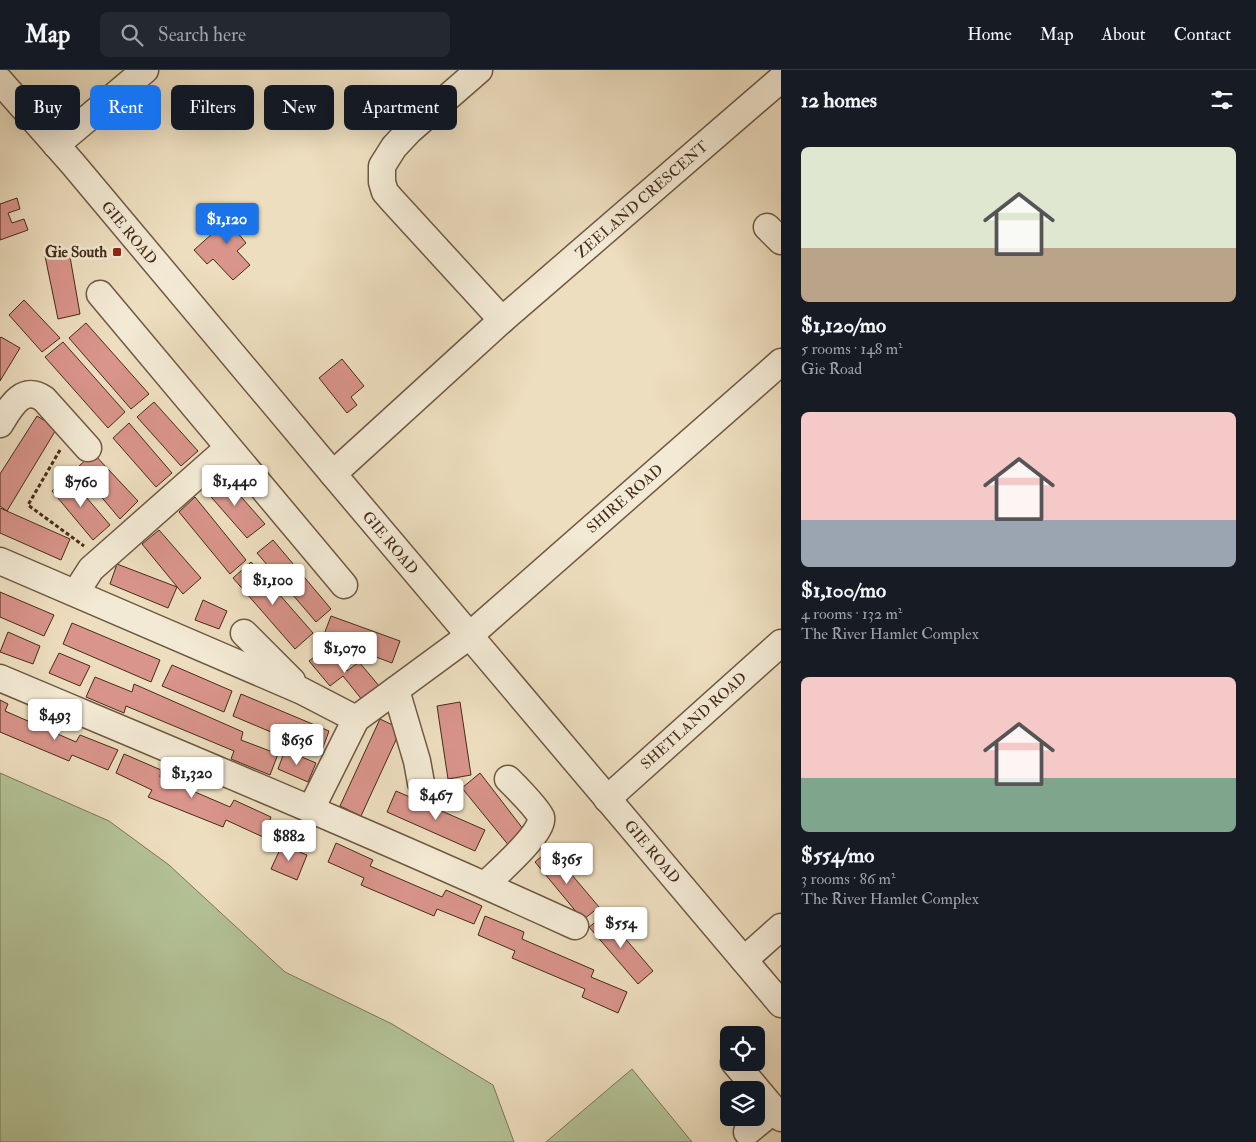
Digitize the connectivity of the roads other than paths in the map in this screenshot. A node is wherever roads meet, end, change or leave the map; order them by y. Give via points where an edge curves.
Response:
1 (145, 70) edge
2 (479, 70) edge
3 (781, 79) edge
4 (0, 81) edge
5 (56, 145) junction
6 (100, 294) dead end
7 (502, 320) junction
8 (781, 362) edge
9 (0, 424) edge
10 (80, 439) road end
11 (228, 448) junction
12 (333, 474) junction
13 (0, 561) edge
14 (344, 584) dead end
15 (79, 594) junction
16 (244, 633) dead end
17 (470, 636) junction
18 (781, 643) edge
19 (0, 678) edge
20 (396, 690) junction
21 (302, 691) junction
22 (356, 719) junction
23 (508, 778) dead end
24 (421, 783) dead end
25 (607, 799) junction
26 (311, 809) junction
27 (485, 885) junction
28 (575, 926) dead end
29 (781, 927) edge
30 (744, 960) junction
31 (781, 1004) edge
32 (742, 1071) edge
33 (778, 1114) edge
34 (747, 1132) dead end

1 - 5 street
2 - 7 street via 394,147 382,166 382,182 385,192
3 - 7 street, ZEELAND CRESCENT
4 - 5 street, GIE ROAD
5 - 12 street, GIE ROAD
6 - 11 street
7 - 12 street, ZEELAND CRESCENT
8 - 17 street, SHIRE ROAD
9 - 10 street via 21,397 35,395 44,399
11 - 14 street
11 - 15 street via 101,559 86,576
12 - 17 street, GIE ROAD
13 - 15 street
15 - 21 street
16 - 21 street
17 - 20 street, SHIRE ROAD
17 - 25 street, GIE ROAD
18 - 25 street, SHETLAND ROAD
19 - 26 street
20 - 22 street, SHIRE ROAD
20 - 24 street
21 - 22 street
22 - 26 street
23 - 27 street via 537,810 541,825 525,846
25 - 30 street, GIE ROAD
26 - 27 street
27 - 28 street
29 - 30 street
30 - 31 street, GIE ROAD
32 - 33 street
33 - 34 street

